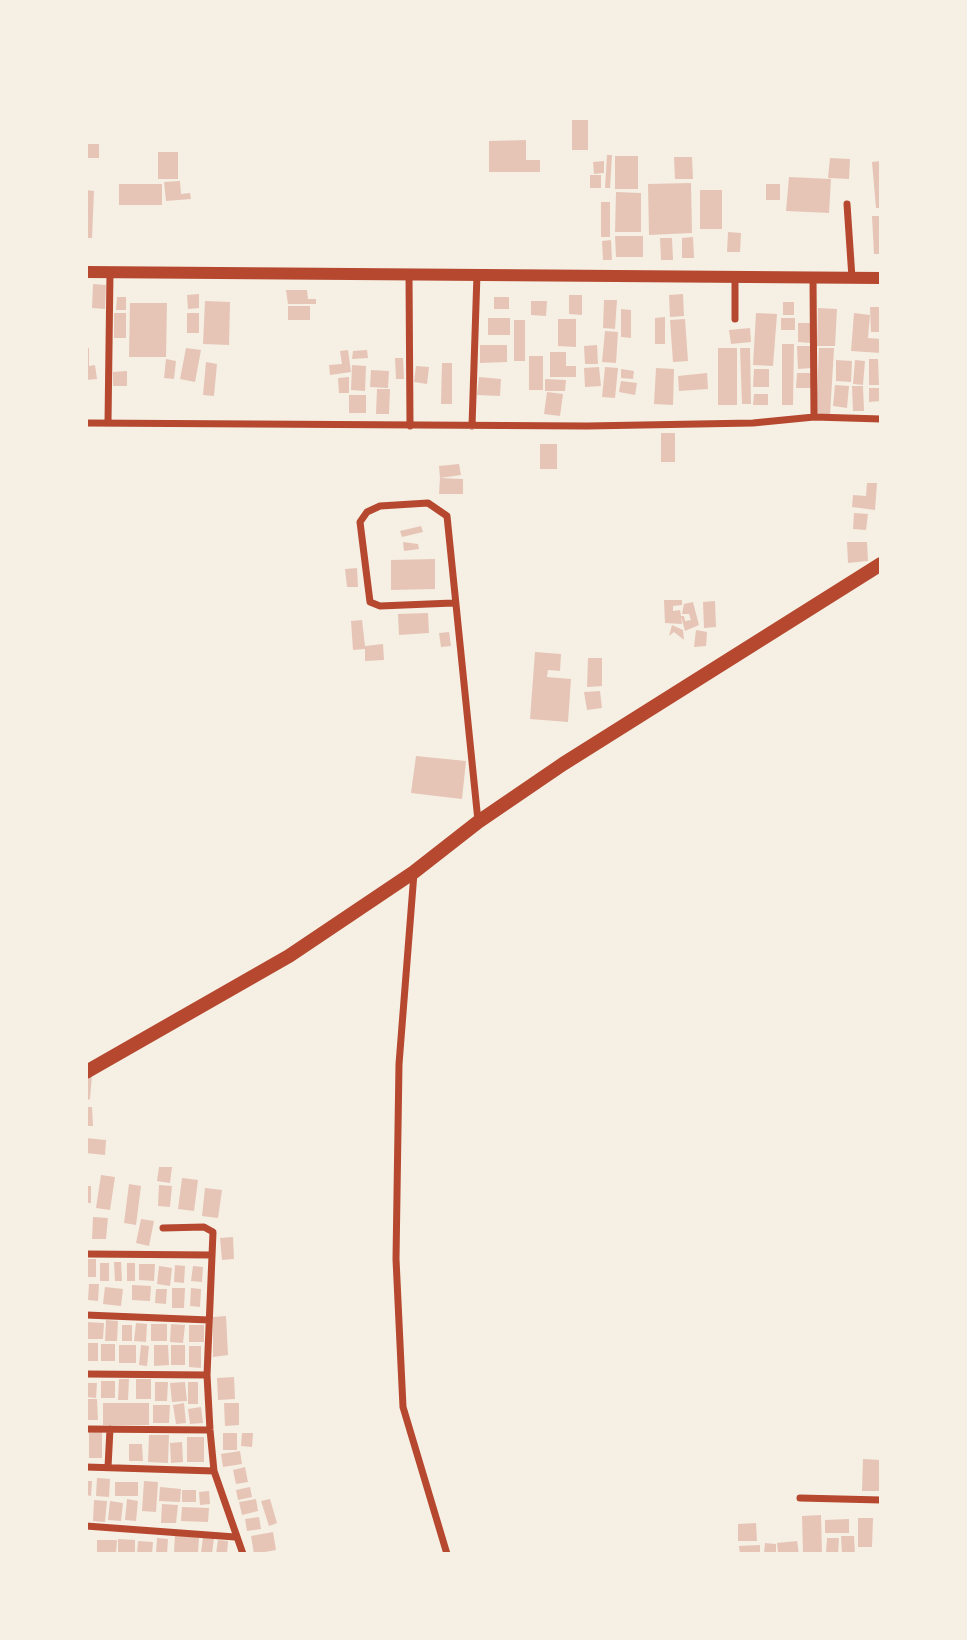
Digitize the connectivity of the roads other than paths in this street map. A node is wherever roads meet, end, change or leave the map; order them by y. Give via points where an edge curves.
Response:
1 (847, 204) dead end
2 (110, 271) junction
3 (86, 272) edge
4 (408, 272) junction
5 (477, 274) junction
6 (735, 276) junction
7 (813, 277) junction
8 (852, 278) junction
9 (881, 278) edge
10 (735, 319) dead end
11 (814, 417) junction
12 (881, 419) edge
13 (108, 422) junction
14 (86, 423) edge
15 (410, 426) junction
16 (472, 426) junction
17 (881, 564) edge
18 (453, 603) junction
19 (478, 822) junction
20 (414, 872) junction
21 (86, 1072) edge
22 (163, 1227) dead end
23 (86, 1254) edge
24 (212, 1255) junction
25 (86, 1315) edge
26 (209, 1320) junction
27 (86, 1374) edge
28 (207, 1375) junction
29 (86, 1429) edge
30 (110, 1429) junction
31 (210, 1430) junction
32 (86, 1467) edge
33 (108, 1467) junction
34 (214, 1471) junction
35 (800, 1498) dead end
36 (881, 1500) edge
37 (86, 1526) edge
38 (235, 1537) junction
39 (243, 1554) edge
40 (447, 1554) edge

1 - 8 street
2 - 3 main road
2 - 4 main road
2 - 13 street
4 - 5 main road
4 - 15 street
5 - 6 main road
5 - 16 street
6 - 7 main road
6 - 10 street
7 - 8 main road
7 - 11 street
8 - 9 main road
11 - 12 street
11 - 16 street via 753,423
13 - 14 street
13 - 15 street
15 - 16 street
17 - 19 highway
18 - 18 street via 447,516 428,503 380,506 367,512 360,522 370,602 380,606
18 - 19 street
19 - 20 highway
20 - 21 highway via 257,976
20 - 40 street via 399,1064 396,1259 400,1351 403,1407
22 - 24 street via 211,1230
23 - 24 street
24 - 26 street
25 - 26 street
26 - 28 street
27 - 28 street
28 - 31 street
29 - 30 street
30 - 31 street
30 - 33 street
31 - 34 street
32 - 33 street
33 - 34 street
34 - 38 street
35 - 36 street
37 - 38 street
38 - 39 street

